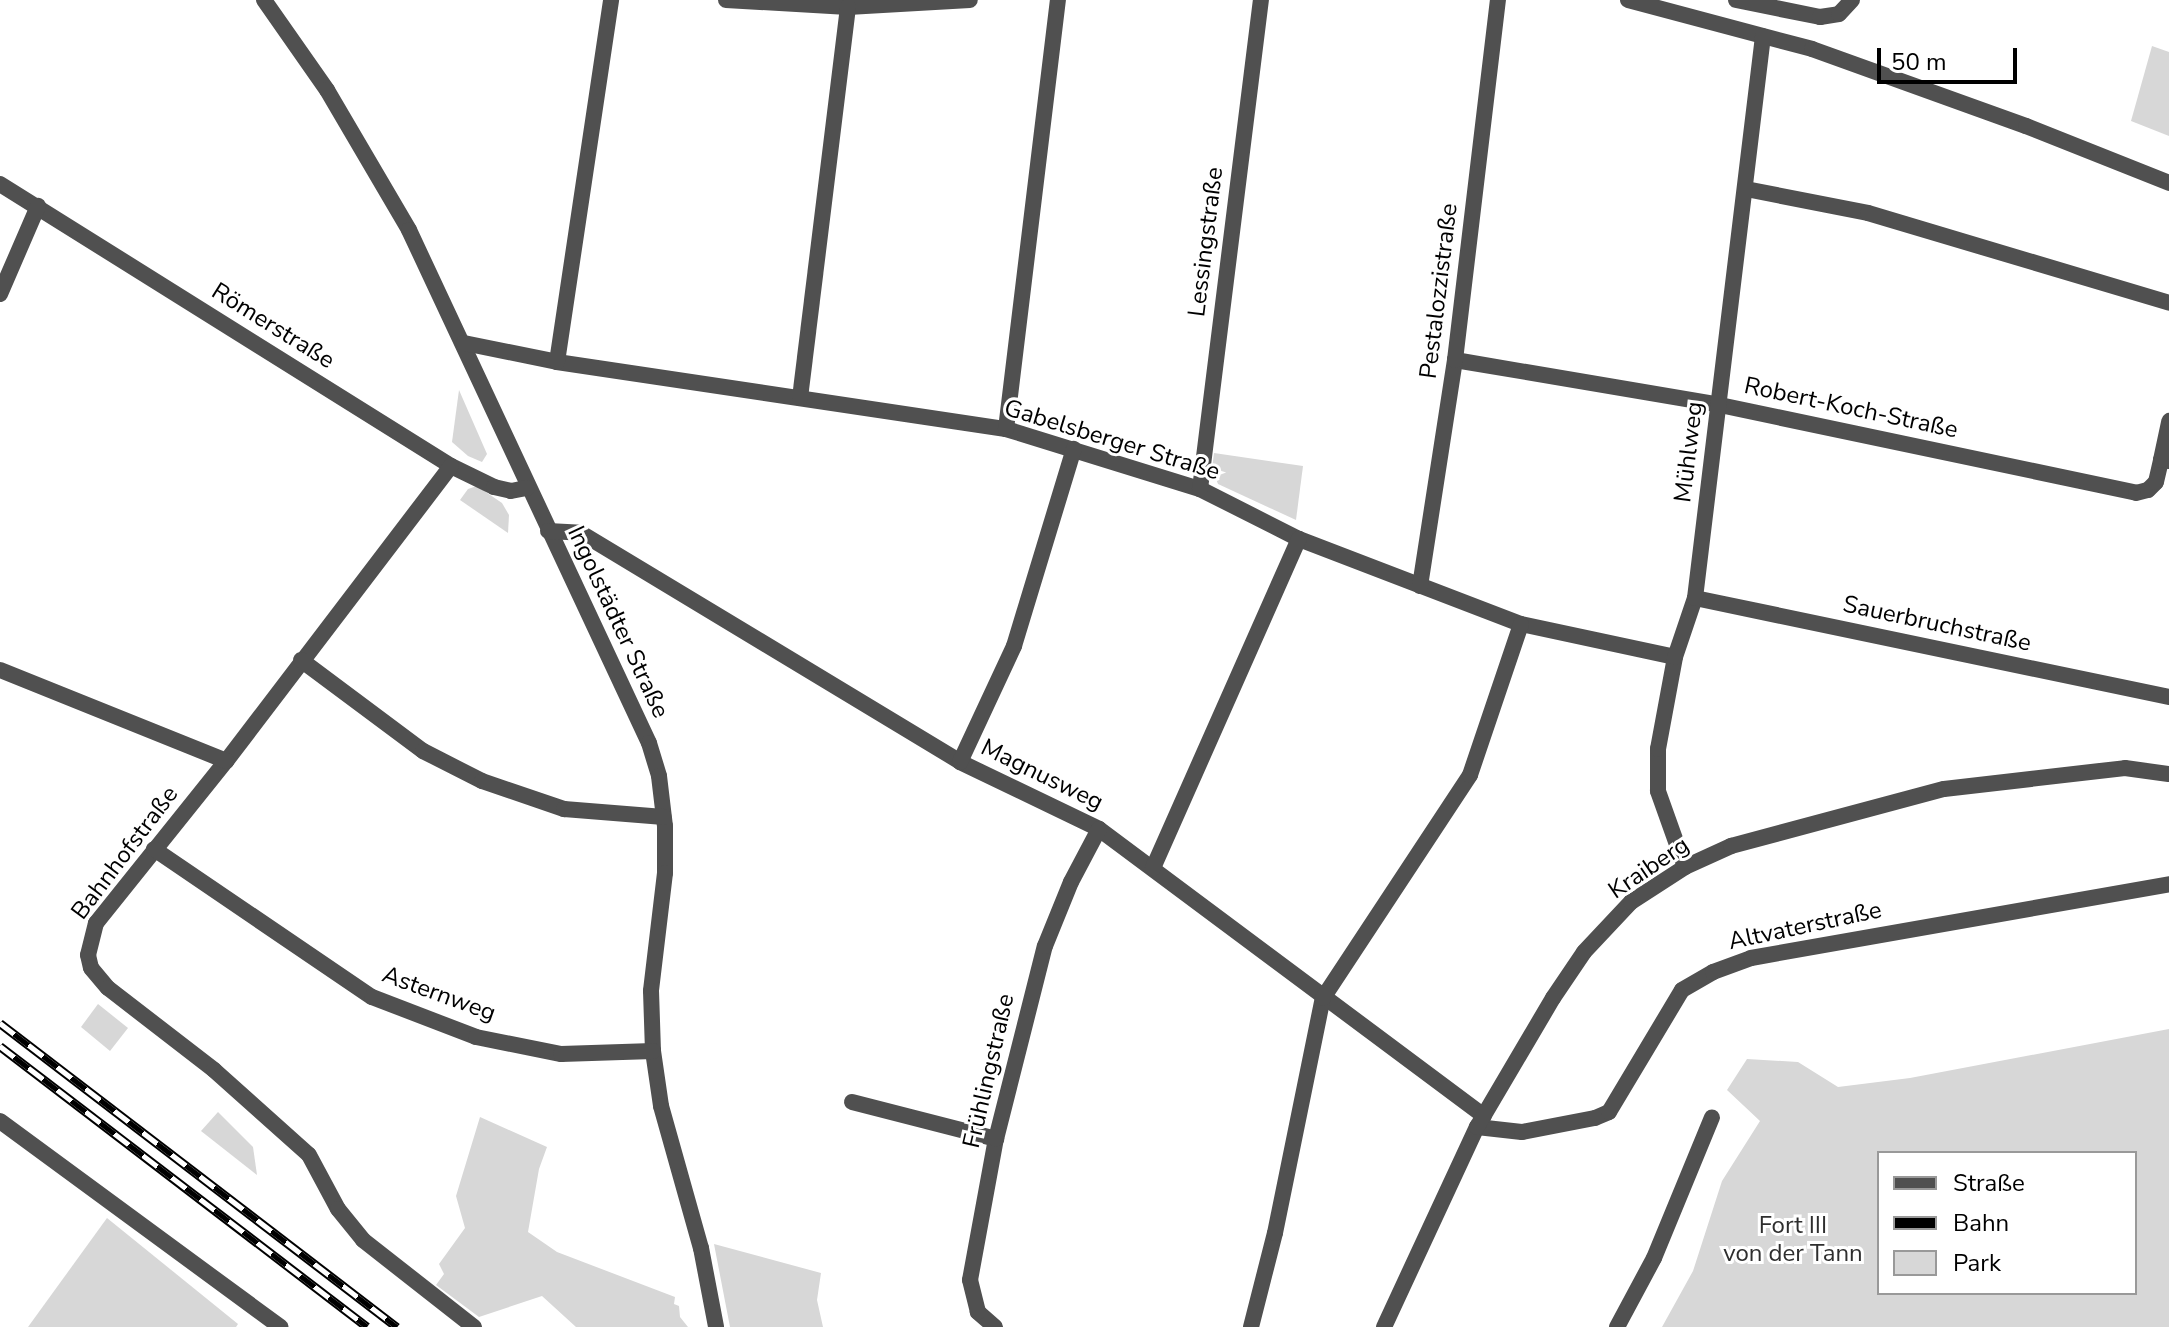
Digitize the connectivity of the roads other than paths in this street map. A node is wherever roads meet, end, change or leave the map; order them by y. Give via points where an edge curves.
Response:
1 (264, 0) edge
2 (611, 0) edge
3 (726, 0) edge
4 (970, 0) edge
5 (1058, 0) edge
6 (1261, 0) edge
7 (1498, 0) edge
8 (1628, 0) edge
9 (1736, 0) edge
10 (1852, 0) edge
11 (848, 7) junction
12 (1763, 36) junction
13 (2169, 183) edge
14 (0, 184) edge
15 (1746, 189) junction
16 (38, 206) junction
17 (0, 294) edge
18 (2169, 303) edge
19 (464, 343) junction
20 (1455, 360) junction
21 (557, 362) junction
22 (800, 398) junction
23 (1720, 405) junction
24 (2169, 421) edge
25 (1006, 429) junction
26 (1074, 449) junction
27 (2165, 461) edge
28 (451, 466) junction
29 (527, 488) junction
30 (1200, 489) junction
31 (548, 531) junction
32 (1299, 539) junction
33 (1420, 586) junction
34 (1695, 598) junction
35 (1521, 624) junction
36 (1675, 657) junction
37 (301, 660) junction
38 (0, 670) edge
39 (2169, 697) edge
40 (226, 761) junction
41 (960, 762) junction
42 (2169, 774) edge
43 (664, 817) junction
44 (1099, 829) junction
45 (154, 849) junction
46 (1685, 867) junction
47 (1153, 868) junction
48 (2169, 884) edge
49 (1323, 998) junction
50 (653, 1051) junction
51 (852, 1102) dead end
52 (1712, 1117) dead end
53 (0, 1121) edge
54 (1481, 1122) junction
55 (996, 1139) junction
56 (280, 1327) edge
57 (474, 1327) edge
58 (716, 1327) edge
59 (995, 1327) edge
60 (1251, 1327) edge
61 (1384, 1327) edge
62 (1617, 1327) edge

1 - 19 street, Ingolstädter Straße via 370,158
2 - 21 street
3 - 11 street
4 - 11 street
5 - 25 street
6 - 30 street, Lessingstraße
7 - 20 street, Pestalozzistraße
8 - 12 street
9 - 10 street via 1820,17 1839,14
11 - 22 street
12 - 13 street via 2026,126
12 - 15 street, Mühlweg
14 - 16 street, Römerstraße
15 - 18 street via 1868,213
15 - 23 street, Mühlweg
16 - 17 street
16 - 28 street, Römerstraße
19 - 21 street, Gabelsberger Straße
19 - 29 street, Ingolstädter Straße
20 - 23 street, Robert-Koch-Straße
20 - 33 street, Pestalozzistraße
21 - 22 street, Gabelsberger Straße
22 - 25 street, Gabelsberger Straße
23 - 27 street, Robert-Koch-Straße via 2136,493 2156,482
23 - 34 street, Mühlweg
24 - 27 street, Robert-Koch-Straße
25 - 26 street, Gabelsberger Straße
26 - 30 street, Gabelsberger Straße
26 - 41 street via 1014,646
28 - 29 street, Römerstraße via 494,487
28 - 37 street, Bahnhofstraße
29 - 31 street, Ingolstädter Straße
30 - 32 street, Gabelsberger Straße
31 - 41 street, Magnusweg via 581,533 617,553
31 - 43 street, Ingolstädter Straße via 649,743
32 - 33 street, Gabelsberger Straße
32 - 47 street
33 - 35 street, Gabelsberger Straße
34 - 36 street, Mühlweg
34 - 39 street, Sauerbruchstraße
35 - 36 street, Gabelsberger Straße
35 - 49 street via 1470,775
36 - 46 street, Mühlweg via 1658,749 1658,791
37 - 40 street, Bahnhofstraße
37 - 43 street via 423,751 482,781 564,809
38 - 40 street
40 - 45 street, Bahnhofstraße
41 - 44 street, Magnusweg
42 - 46 street, Kraiberg via 2125,768 1944,789 1731,846
43 - 50 street, Ingolstädter Straße via 665,873 651,991
44 - 47 street, Magnusweg
44 - 55 street, Frühlingstraße via 1045,946
45 - 50 street, Asternweg via 372,997 476,1037 561,1054
45 - 57 street, Bahnhofstraße via 96,923 90,939 91,968 108,988 214,1070 309,1155 338,1209 363,1240
46 - 54 street, Kraiberg via 1631,902 1584,952
47 - 49 street, Magnusweg
48 - 54 street, Altvaterstraße via 1751,958 1682,990 1609,1112 1522,1132
49 - 54 street, Magnusweg
49 - 60 street
50 - 58 street, Ingolstädter Straße via 661,1106 701,1248
51 - 55 street
52 - 62 street via 1654,1258
53 - 56 street
54 - 61 street, Kraiberg
55 - 59 street, Frühlingstraße via 970,1280 978,1312

